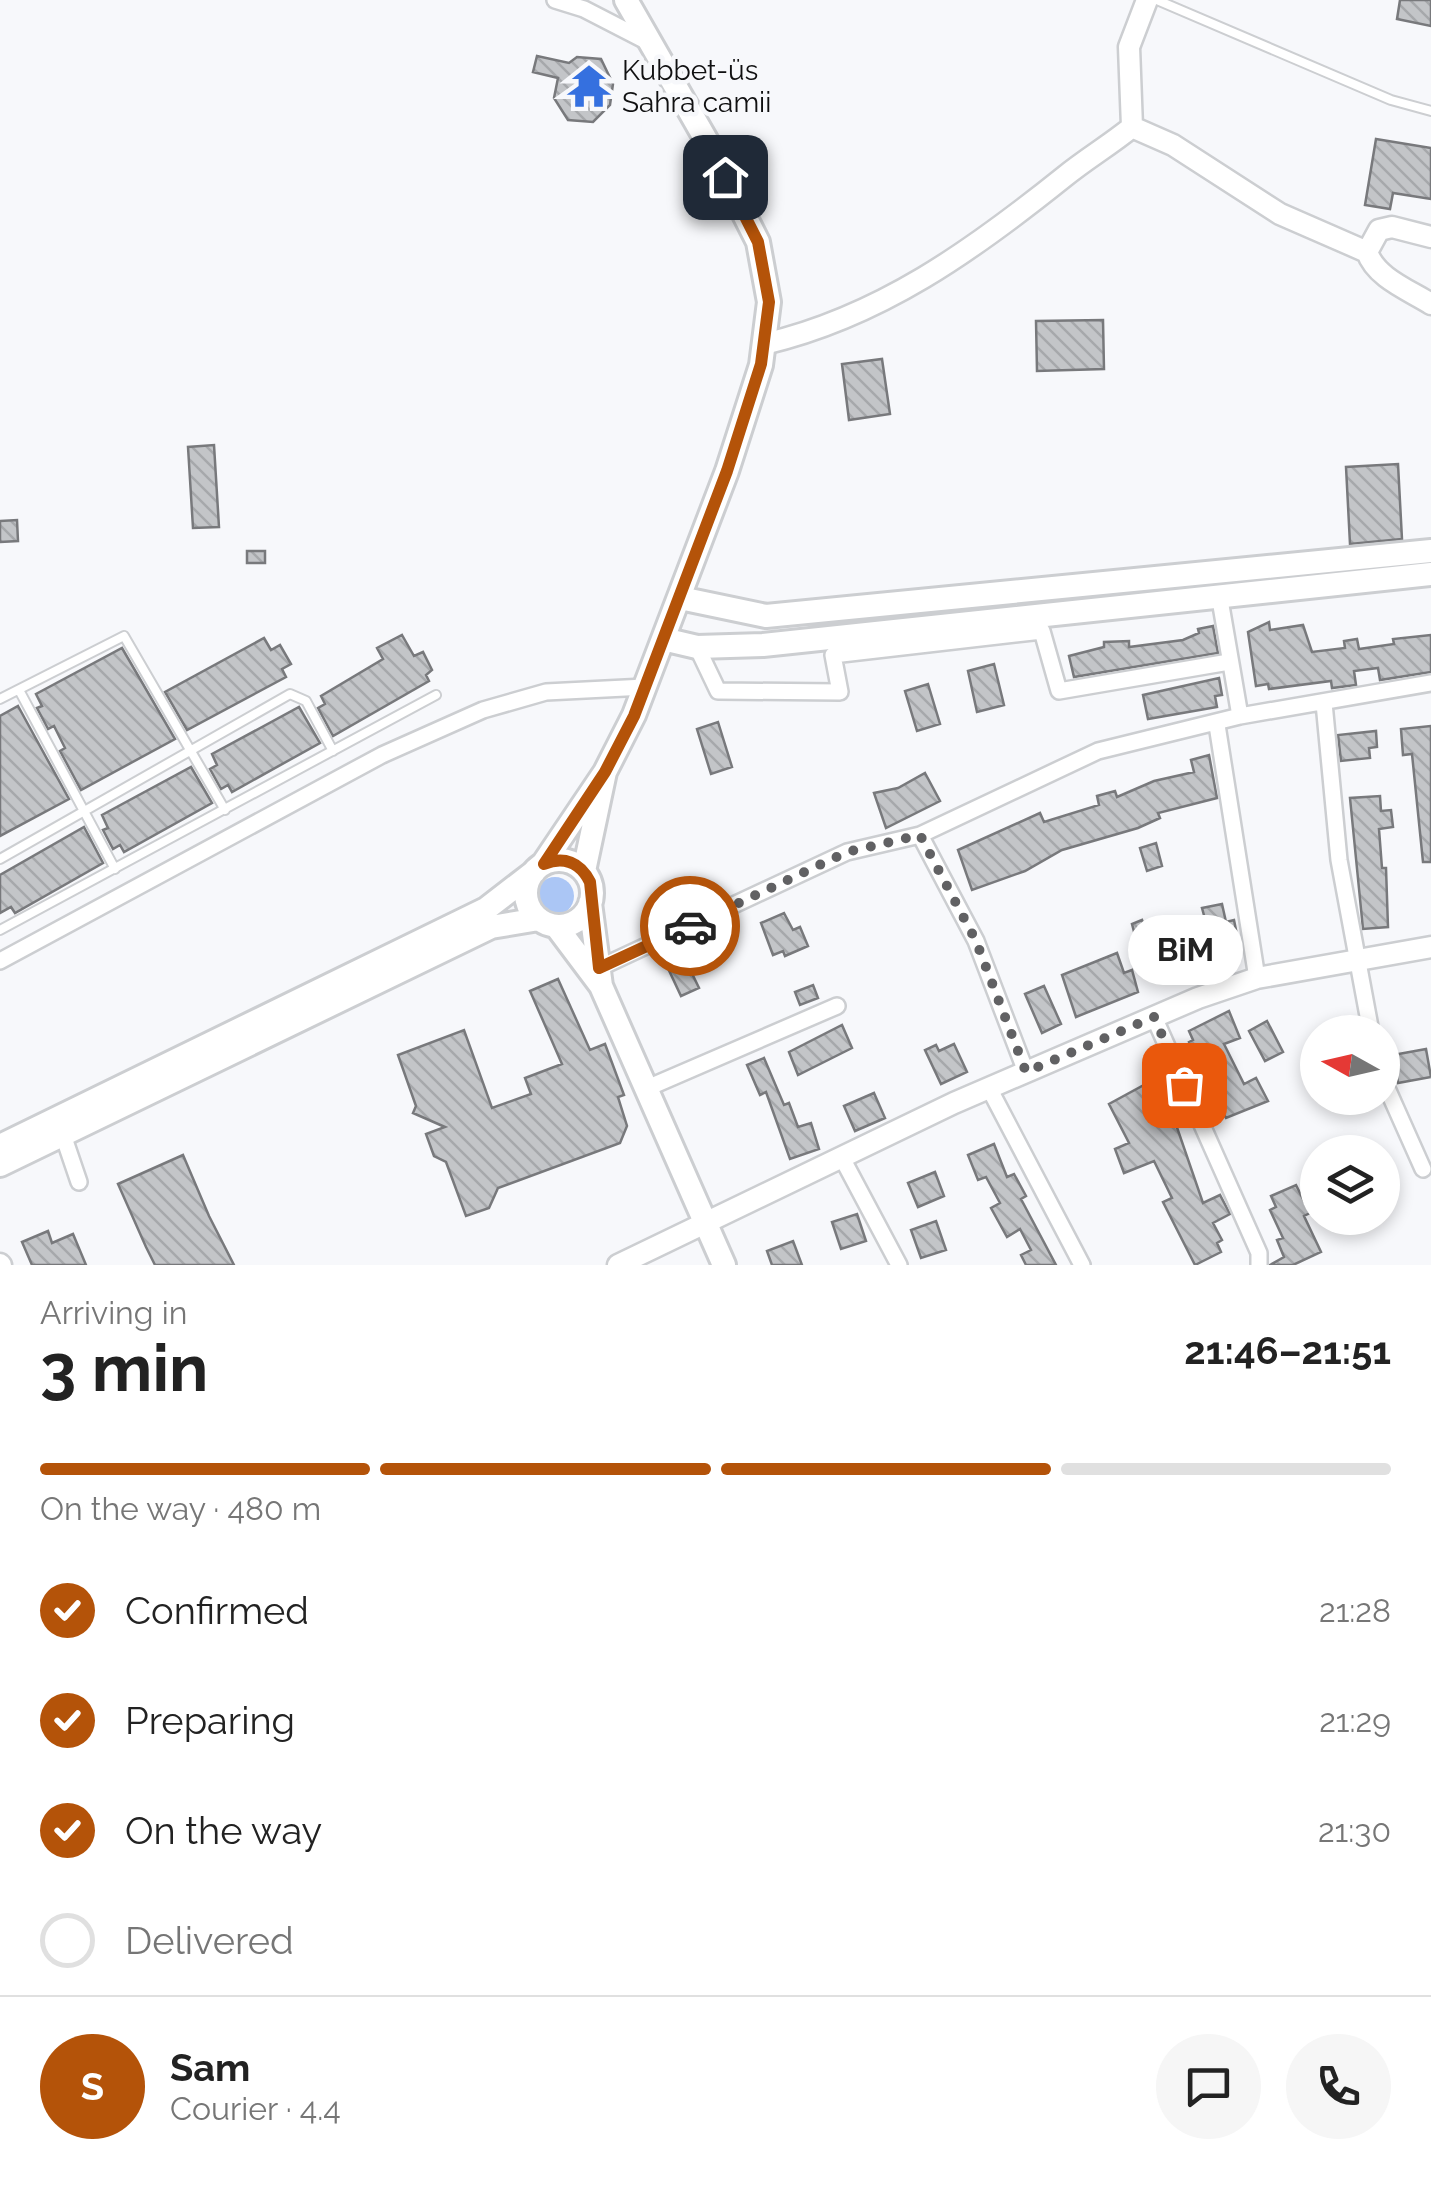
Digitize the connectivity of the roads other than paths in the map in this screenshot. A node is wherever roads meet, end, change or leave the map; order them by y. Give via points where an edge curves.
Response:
1 (554, 0) edge
2 (626, 0) edge
3 (1147, 0) edge
4 (1157, 0) edge
5 (650, 43) junction
6 (1431, 111) edge
7 (1132, 126) junction
8 (1431, 238) edge
9 (1367, 252) junction
10 (1431, 304) edge
11 (764, 344) junction
12 (1431, 552) edge
13 (1431, 574) edge
14 (1219, 594) junction
15 (680, 598) junction
16 (664, 639) junction
17 (697, 647) junction
18 (1229, 662) junction
19 (1431, 684) edge
20 (646, 686) junction
21 (19, 690) junction
22 (436, 695) dead end
23 (0, 699) edge
24 (1324, 703) junction
25 (1240, 716) junction
26 (1217, 725) junction
27 (192, 751) junction
28 (333, 751) junction
29 (605, 772) junction
30 (225, 810) junction
31 (84, 812) junction
32 (920, 835) junction
33 (0, 860) edge
34 (539, 868) junction
35 (115, 869) junction
36 (584, 871) junction
37 (590, 904) junction
38 (548, 922) junction
39 (0, 930) edge
40 (1431, 947) edge
41 (1355, 960) junction
42 (0, 961) edge
43 (600, 977) junction
44 (1257, 978) junction
45 (837, 1006) dead end
46 (1367, 1015) edge
47 (1154, 1017) junction
48 (1026, 1072) junction
49 (989, 1088) junction
50 (645, 1089) junction
51 (1399, 1115) edge
52 (59, 1126) junction
53 (0, 1146) edge
54 (840, 1156) junction
55 (0, 1165) edge
56 (1422, 1169) dead end
57 (79, 1182) dead end
58 (704, 1221) junction
59 (618, 1265) edge
60 (724, 1265) edge
61 (899, 1265) edge
62 (1082, 1265) edge
63 (1259, 1265) edge

1 - 5 street
2 - 5 main road
3 - 7 street via 1129,47
4 - 6 lane
5 - 11 main road via 758,242 769,302
7 - 9 street via 1280,214
7 - 11 street via 986,238 894,296 820,331
8 - 9 street via 1392,227 1379,230
9 - 10 street via 1382,274
11 - 15 main road
12 - 15 main road via 766,616
13 - 14 main road
14 - 17 main road
14 - 18 street
15 - 16 main road
16 - 17 main road
16 - 20 main road
17 - 18 street via 718,691 840,692 832,655 1042,631 1060,691
18 - 25 street
19 - 24 street
20 - 29 main road
20 - 42 street via 546,692 483,710 382,755
21 - 23 lane
21 - 27 lane via 124,636
21 - 31 lane
22 - 28 lane
24 - 25 street
24 - 41 street
25 - 26 street
26 - 32 street via 1098,751
26 - 44 street
27 - 28 lane via 290,694 306,701
27 - 30 lane
27 - 31 lane
28 - 30 lane
29 - 34 main road
29 - 36 main road
30 - 35 lane
31 - 33 lane
31 - 35 lane
32 - 43 street via 847,852
32 - 48 street via 976,941
34 - 36 main road via 567,860
34 - 38 main road via 526,898
34 - 52 main road via 486,908
35 - 39 lane
36 - 37 main road
37 - 38 main road via 577,921
37 - 43 main road
38 - 43 main road
38 - 52 main road via 491,927
40 - 41 street
41 - 44 street
41 - 46 street
43 - 50 main road
44 - 47 street
45 - 50 street
47 - 48 street
47 - 63 street
48 - 49 street
49 - 54 street
49 - 62 street
50 - 58 main road
51 - 56 street
52 - 53 main road
52 - 55 main road
52 - 57 street
54 - 58 street
54 - 61 street
58 - 59 street
58 - 60 main road

